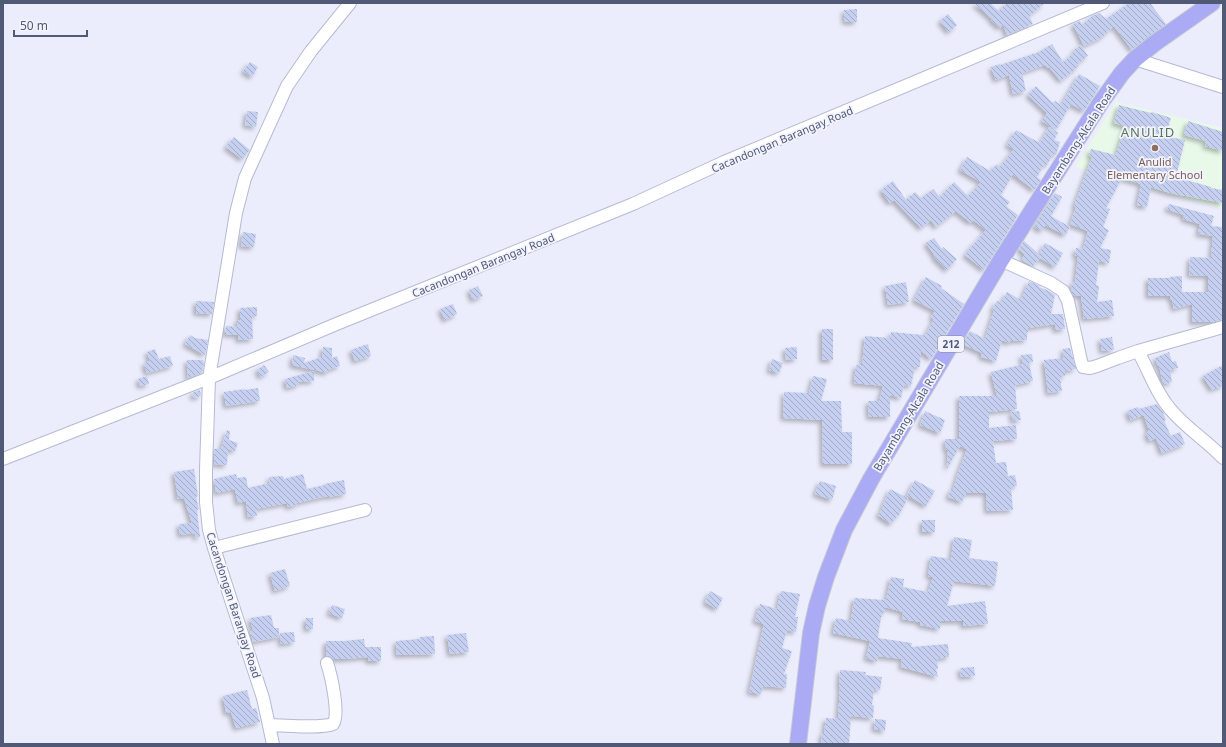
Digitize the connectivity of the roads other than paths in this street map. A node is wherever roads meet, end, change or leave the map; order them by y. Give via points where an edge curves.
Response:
1 (350, 3) edge
2 (1103, 3) edge
3 (1212, 3) edge
4 (1135, 59) junction
5 (1223, 87) edge
6 (1001, 260) junction
7 (1223, 327) edge
8 (1138, 351) junction
9 (209, 378) junction
10 (1223, 458) edge
11 (3, 460) edge
12 (365, 510) dead end
13 (214, 548) junction
14 (327, 663) dead end
15 (269, 725) junction
16 (273, 744) edge
17 (798, 744) edge

1 - 9 street via 286,86 245,178 236,213
2 - 9 street, Cacandongan Barangay Road via 724,162 633,204
3 - 4 main road, Bayambang-Alcala Road / 212
4 - 5 street
4 - 6 main road, Bayambang-Alcala Road / 212 via 1101,102
6 - 8 street via 1063,291 1068,301 1083,367 1097,366
6 - 17 main road, Bayambang-Alcala Road / 212 via 892,442 844,530 817,606
7 - 8 street
8 - 10 street via 1160,395 1171,410
9 - 11 street
9 - 13 street, Cacandongan Barangay Road via 206,502
12 - 13 street
13 - 15 street, Cacandongan Barangay Road
14 - 15 street via 336,714 333,724
15 - 16 street, Cacandongan Barangay Road

